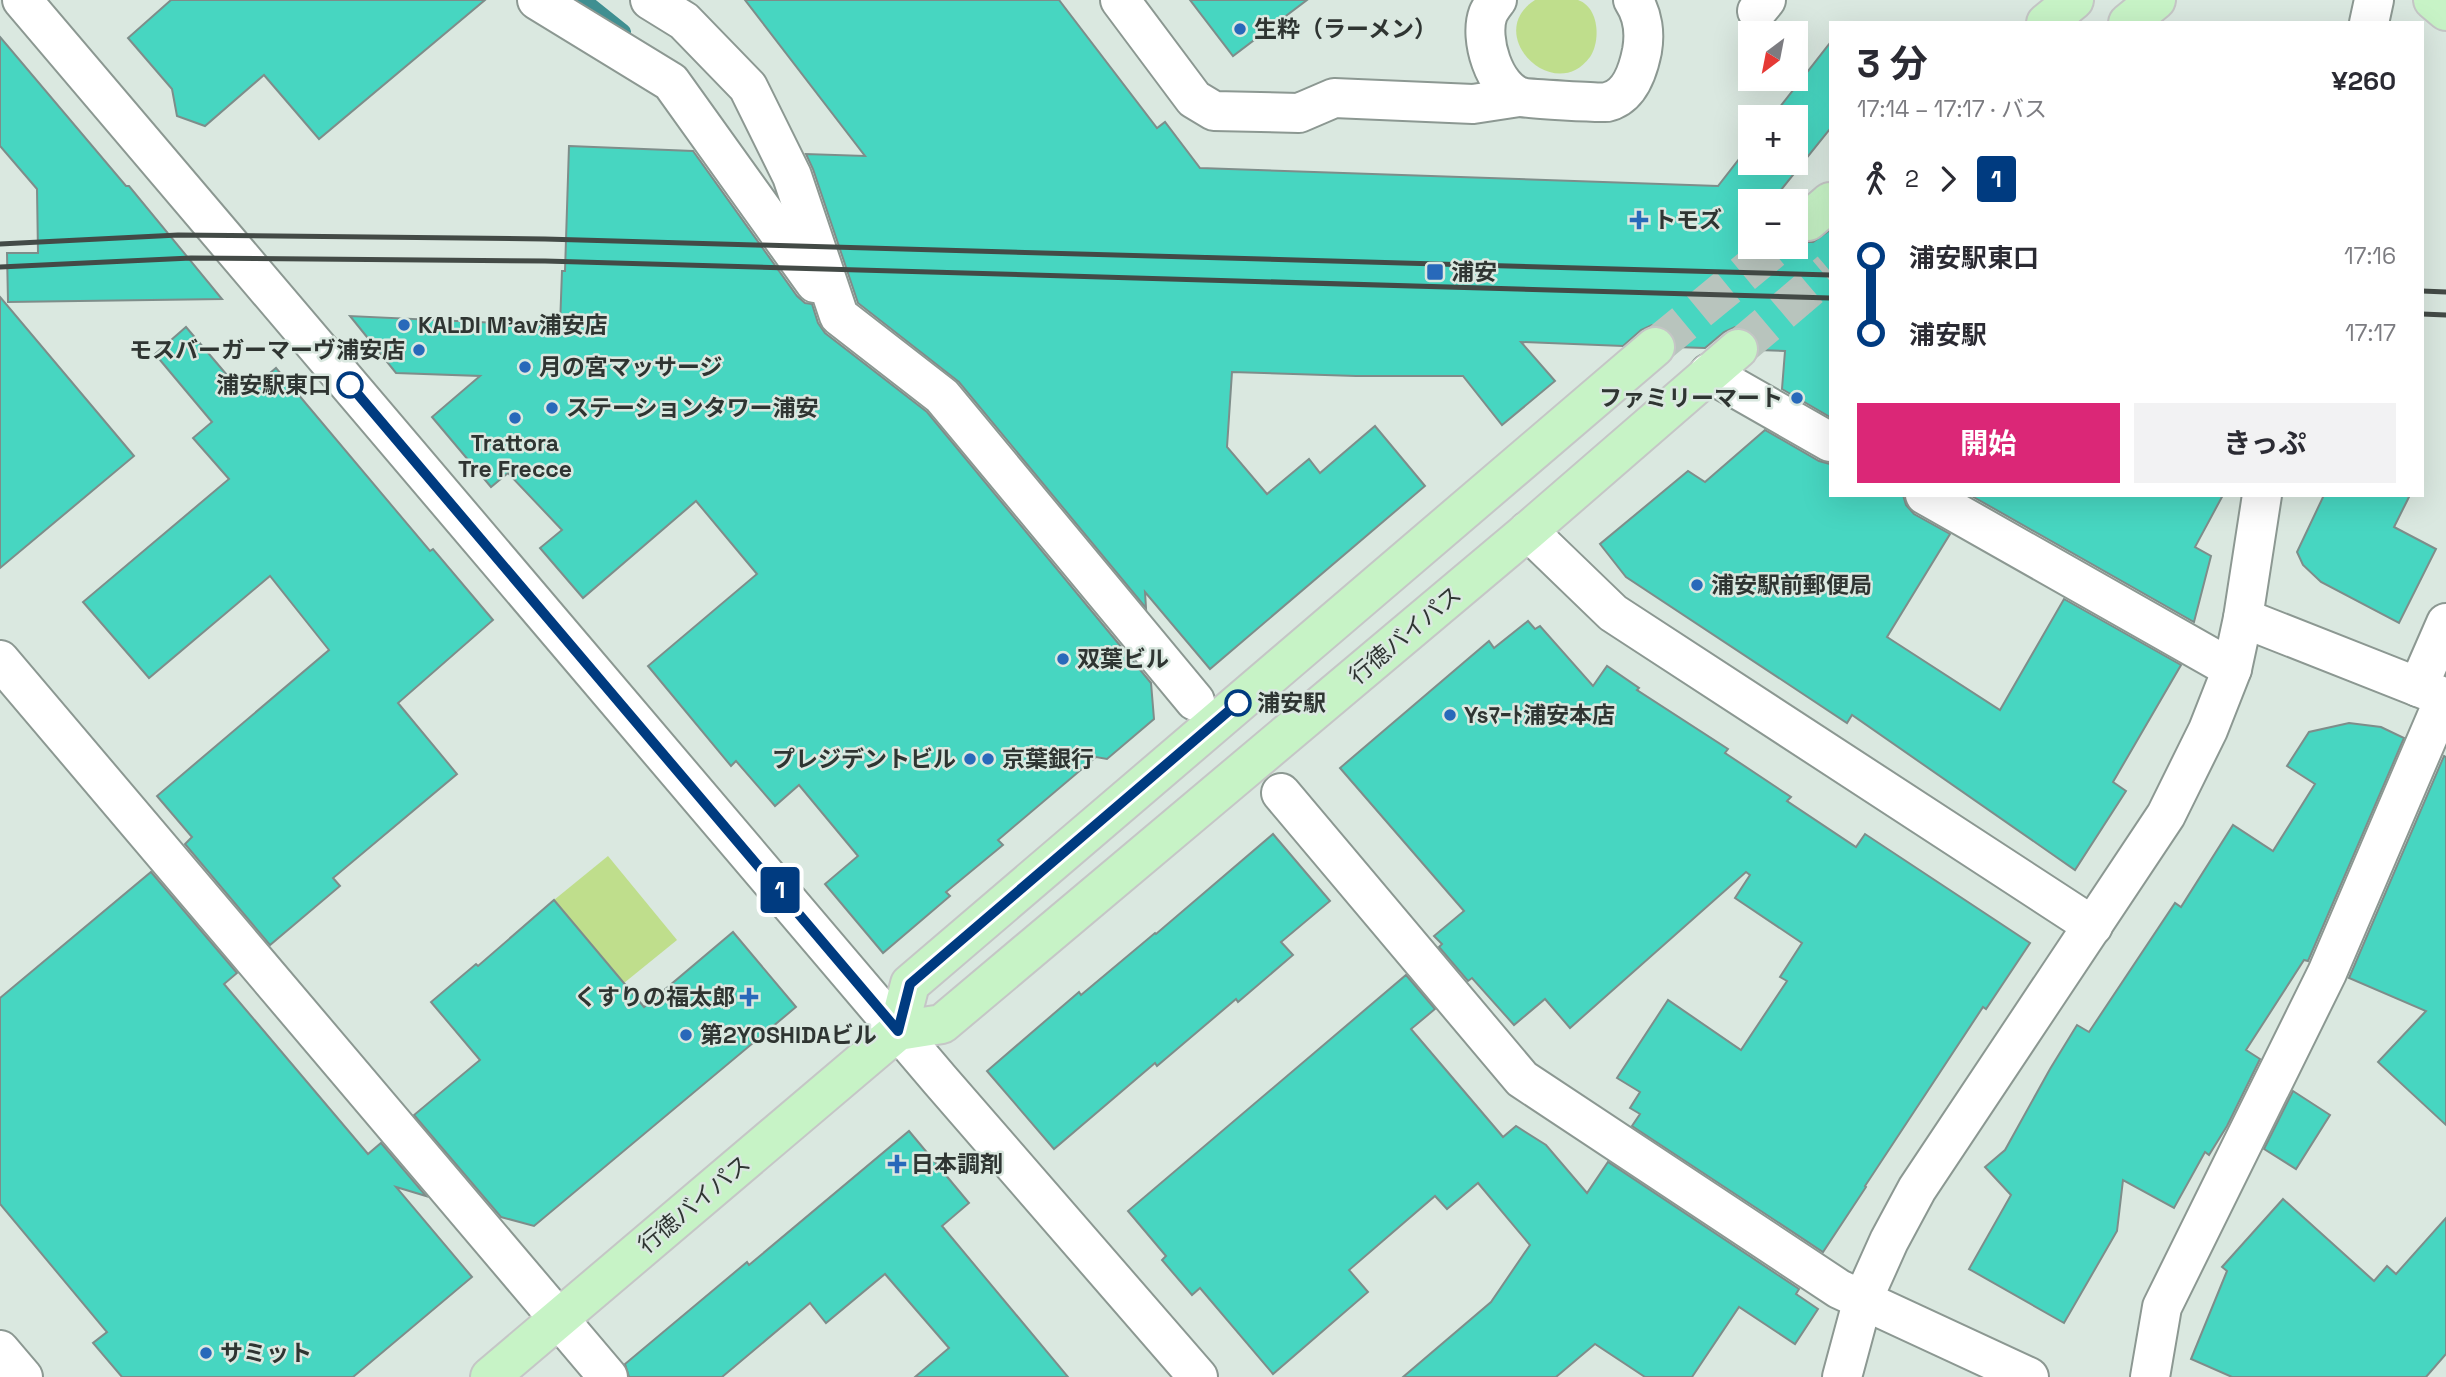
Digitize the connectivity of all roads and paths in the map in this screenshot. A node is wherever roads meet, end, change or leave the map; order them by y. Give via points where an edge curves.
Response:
1 (22, 0) edge
2 (537, 0) edge
3 (650, 0) edge
4 (1120, 0) edge
5 (1497, 0) edge
6 (1633, 0) edge
7 (2074, 0) edge
8 (2156, 0) edge
9 (2374, 0) edge
10 (2433, 0) edge
11 (2446, 11) edge
12 (2048, 21) edge
13 (2130, 21) edge
14 (2369, 21) edge
15 (1520, 97) junction
16 (839, 316) junction
17 (1655, 347) tunnel mouth
18 (1723, 361) joint
19 (1829, 441) edge
20 (1929, 497) edge
21 (2262, 497) edge
22 (1528, 531) junction
23 (2243, 618) junction
24 (2446, 623) edge
25 (0, 660) edge
26 (2232, 669) junction
27 (2436, 694) edge
28 (1195, 701) dead end
29 (1281, 793) dead end
30 (2093, 926) junction
31 (898, 1031) junction
32 (1863, 1299) junction
33 (558, 1320) junction
34 (0, 1350) edge
35 (23, 1377) edge
36 (490, 1377) edge
37 (608, 1377) edge
38 (1198, 1377) edge
39 (1842, 1377) edge
40 (2029, 1377) edge
41 (2150, 1377) edge

1 - 31 street
2 - 16 street via 671,82
3 - 16 street via 684,21 748,87 792,176
4 - 15 street via 1194,99 1214,111 1299,113 1334,98 1474,104
5 - 15 street via 1488,15 1485,45 1499,80
6 - 15 street via 1645,36 1637,75 1624,92 1608,102
7 - 12 main road
8 - 13 main road
9 - 14 street
10 - 11 main road
16 - 28 street via 942,396
17 - 31 main road via 910,984
18 - 19 street
18 - 22 main road, 行徳バイパス
20 - 26 street
21 - 23 street
22 - 30 street via 1613,613
22 - 31 main road, 行徳バイパス via 942,1024
23 - 26 street
23 - 27 street
24 - 27 street
25 - 33 street
26 - 30 street via 2166,815
27 - 41 street via 2327,974 2162,1307
29 - 32 street via 1522,1079 1823,1279
30 - 32 street via 1917,1189
31 - 33 main road, 行徳バイパス
31 - 38 street
32 - 39 street
32 - 40 street
33 - 36 main road, 行徳バイパス
33 - 37 street
34 - 35 street

